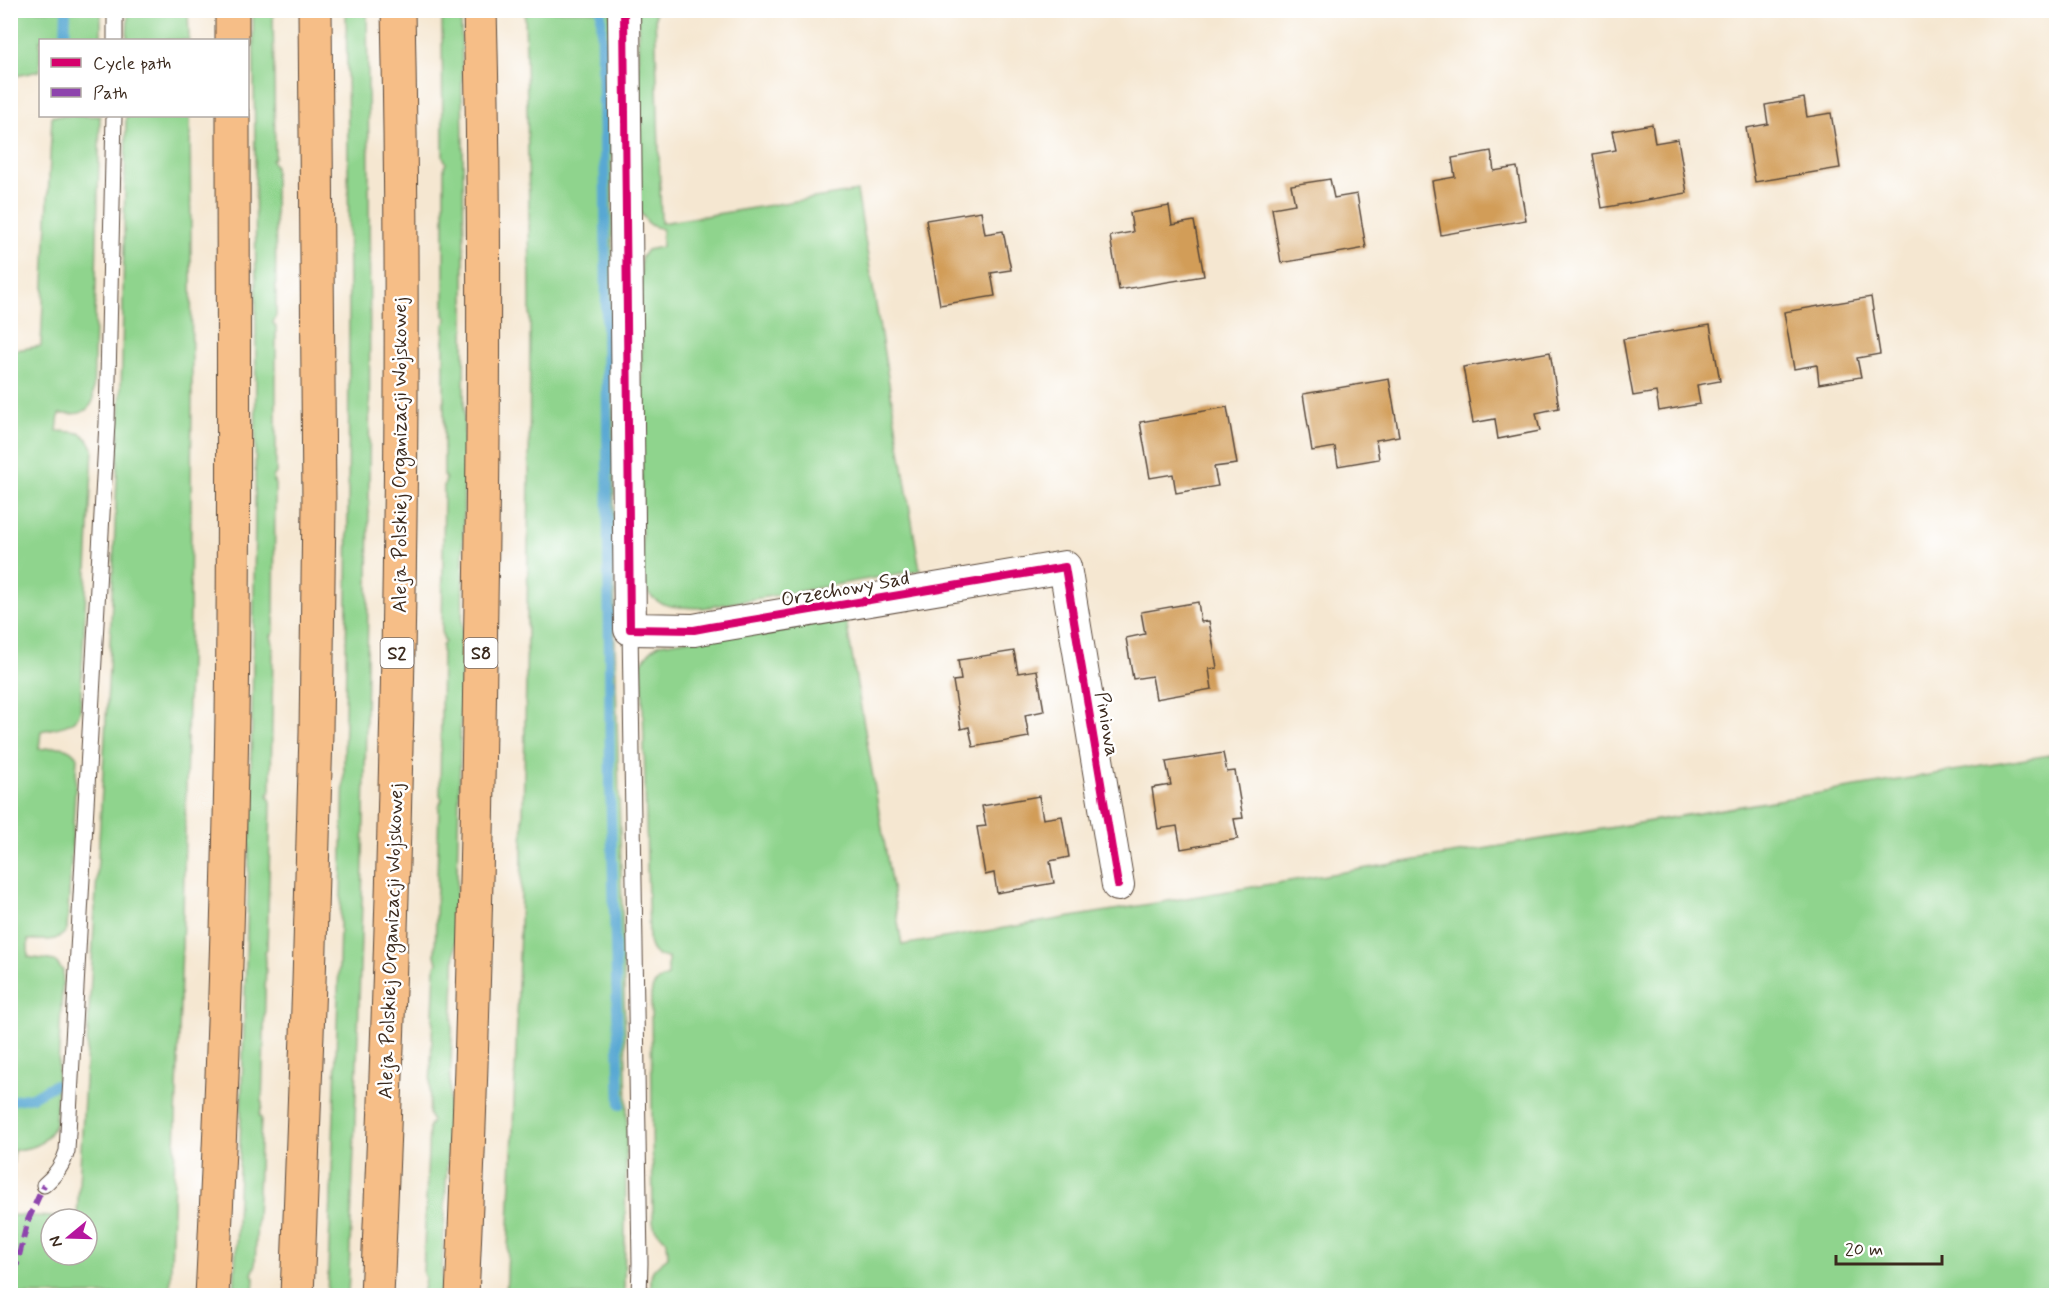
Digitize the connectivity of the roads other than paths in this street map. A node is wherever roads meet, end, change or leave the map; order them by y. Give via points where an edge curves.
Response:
1 (115, 10) edge
2 (232, 10) edge
3 (315, 10) edge
4 (398, 10) edge
5 (480, 10) edge
6 (624, 10) edge
7 (115, 39) edge
8 (232, 39) edge
9 (114, 117) edge
10 (233, 117) edge
11 (1065, 567) joint
12 (630, 629) junction
13 (1118, 885) dead end
14 (44, 1185) dead end
15 (212, 1296) edge
16 (297, 1296) edge
17 (376, 1296) edge
18 (462, 1296) edge
19 (639, 1296) edge

1 - 7 lane
2 - 8 highway
3 - 16 highway via 319,504 316,733
4 - 17 highway, Aleja Polskiej Organizacji Wojskowej / S2 via 400,489 389,1020
5 - 18 highway, S8 via 483,523 476,937
6 - 12 street
9 - 14 lane via 107,423 68,1151 55,1176
10 - 15 highway via 232,713
11 - 12 street, Orzechowy Sad via 694,630
11 - 13 street, Piniowa
12 - 19 lane

